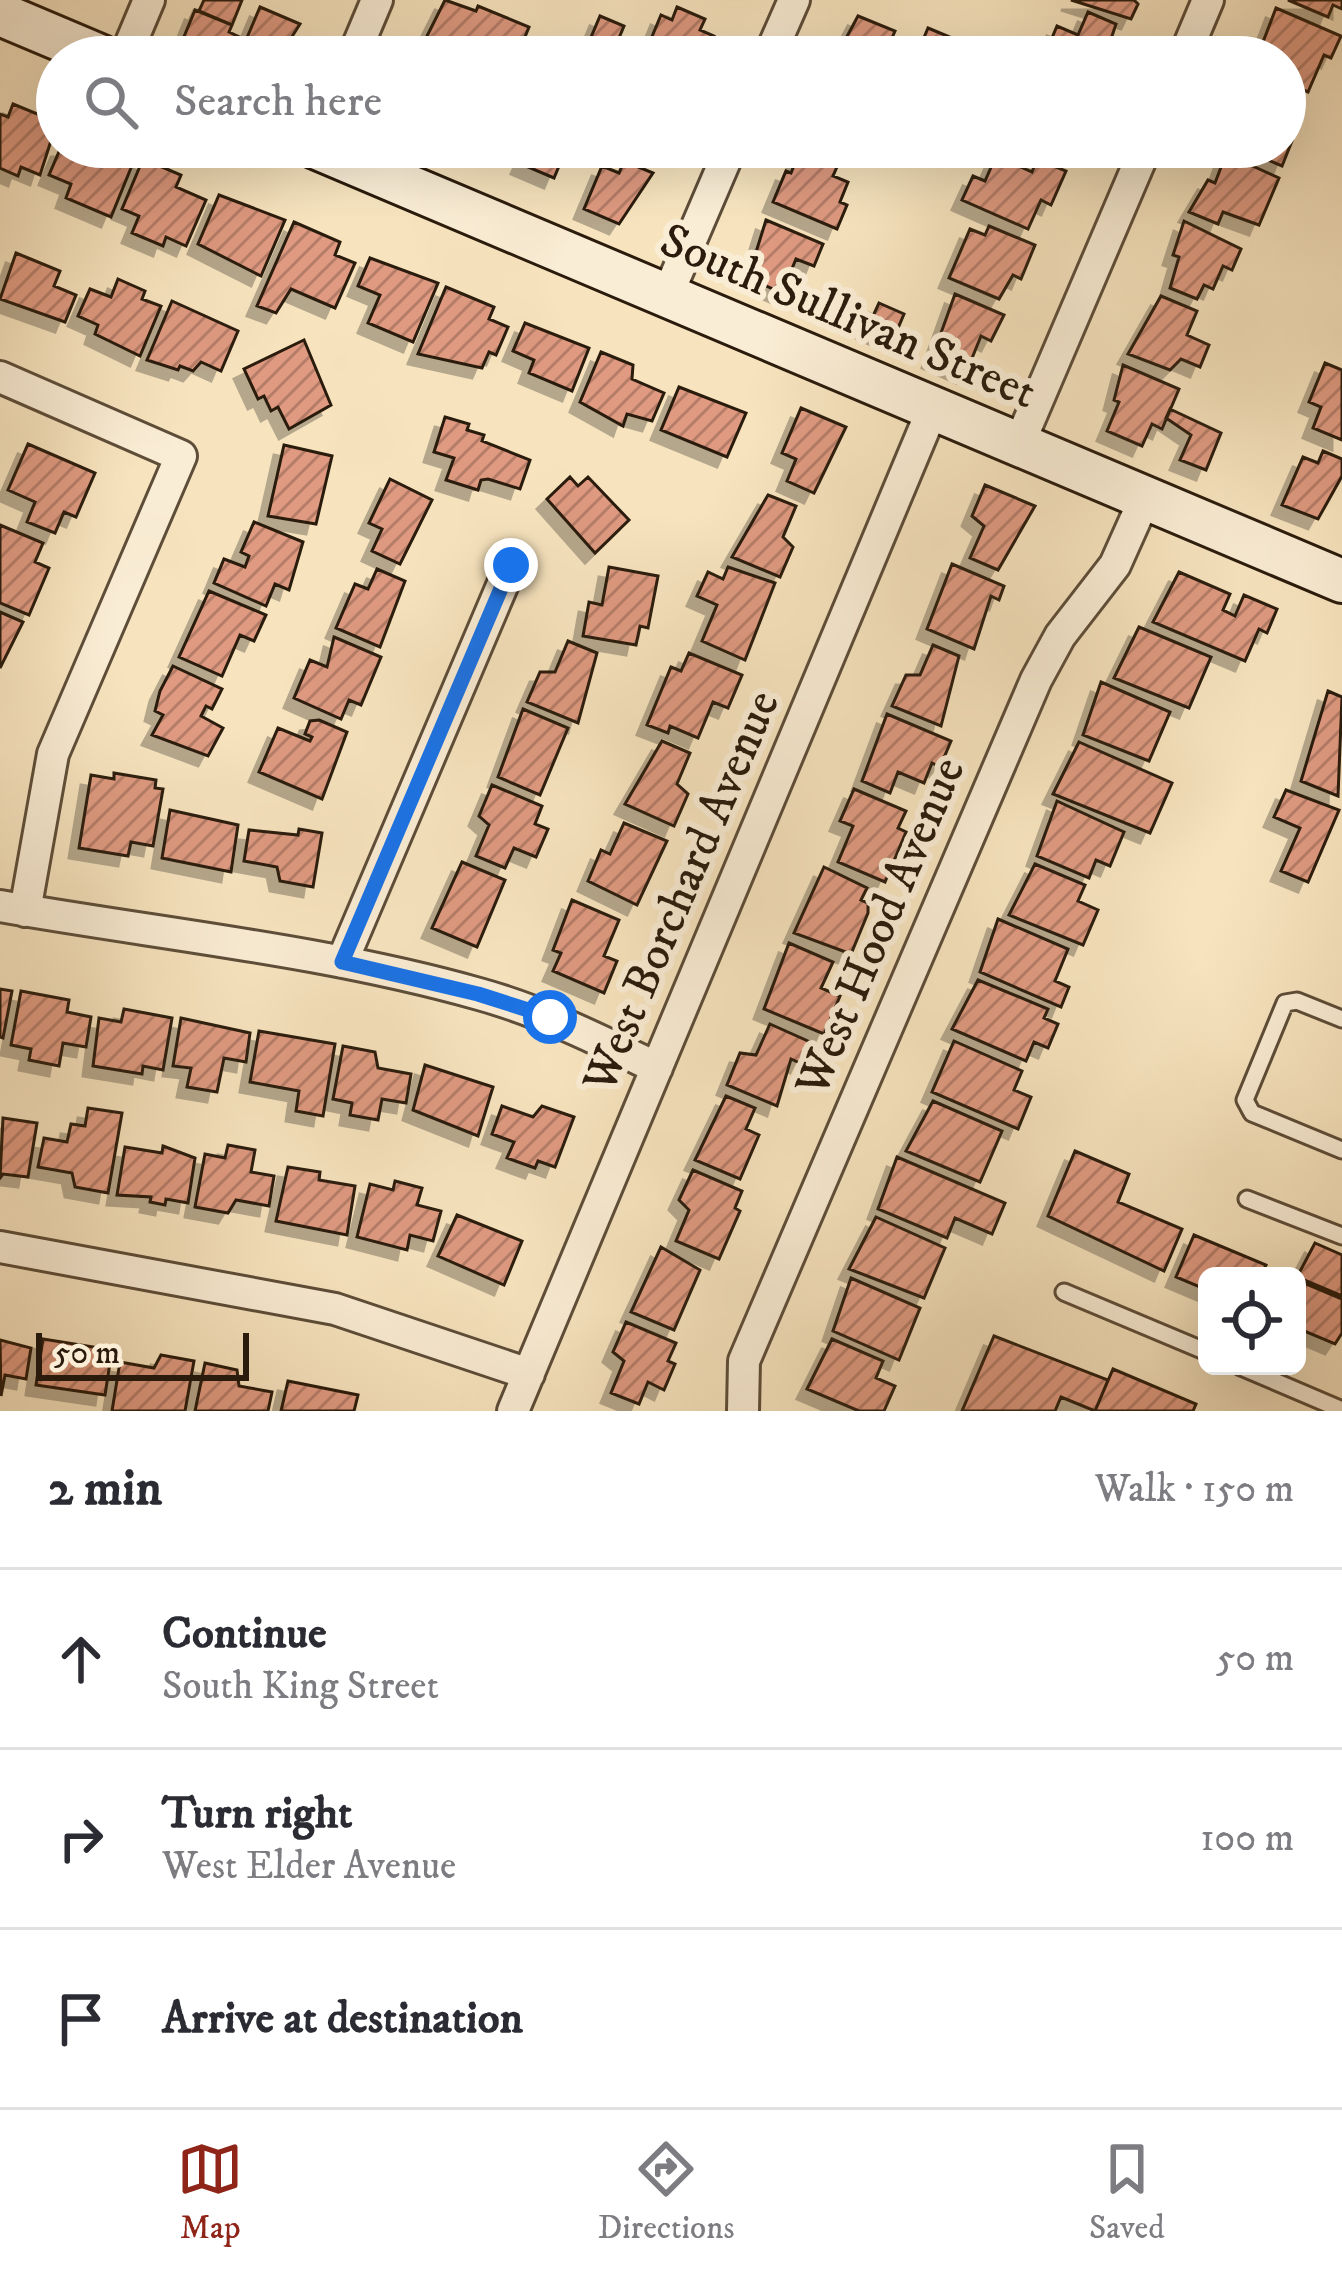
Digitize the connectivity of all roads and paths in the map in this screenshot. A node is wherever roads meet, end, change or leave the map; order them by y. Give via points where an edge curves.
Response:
1 (149, 0) edge
2 (377, 0) edge
3 (794, 0) edge
4 (1208, 0) edge
5 (0, 14) edge
6 (52, 36) edge
7 (134, 36) edge
8 (362, 36) edge
9 (778, 36) edge
10 (1193, 36) edge
11 (365, 168) edge
12 (722, 168) edge
13 (1137, 168) edge
14 (667, 296) junction
15 (0, 377) edge
16 (933, 408) junction
17 (1018, 444) junction
18 (1145, 498) junction
19 (511, 565) dead end
20 (1342, 581) edge
21 (13, 909) edge
22 (342, 962) junction
23 (1342, 1019) edge
24 (657, 1068) junction
25 (1342, 1150) edge
26 (1247, 1199) dead end
27 (1342, 1236) edge
28 (0, 1247) edge
29 (1064, 1292) dead end
30 (1198, 1348) edge
31 (529, 1374) junction
32 (1260, 1375) edge
33 (1342, 1410) edge
34 (513, 1411) edge
35 (743, 1411) edge

1 - 7 street
2 - 8 street
3 - 9 street
4 - 10 street
5 - 6 street
11 - 14 street, South Sullivan Street
12 - 14 street
13 - 17 street
14 - 16 street, South Sullivan Street
15 - 21 street via 181,456 53,754
16 - 17 street, South Sullivan Street
16 - 24 street, West Borchard Avenue
17 - 18 street, South Sullivan Street
18 - 20 street, South Sullivan Street
18 - 35 street, West Hood Avenue via 1115,565 1036,680 744,1361
19 - 22 street
21 - 22 street
22 - 24 street via 550,1017
23 - 25 lane via 1285,1003 1245,1100 1252,1113
24 - 31 street, West Borchard Avenue
26 - 27 lane
28 - 31 street via 335,1309
29 - 30 lane
31 - 34 street, West Borchard Avenue
32 - 33 lane

